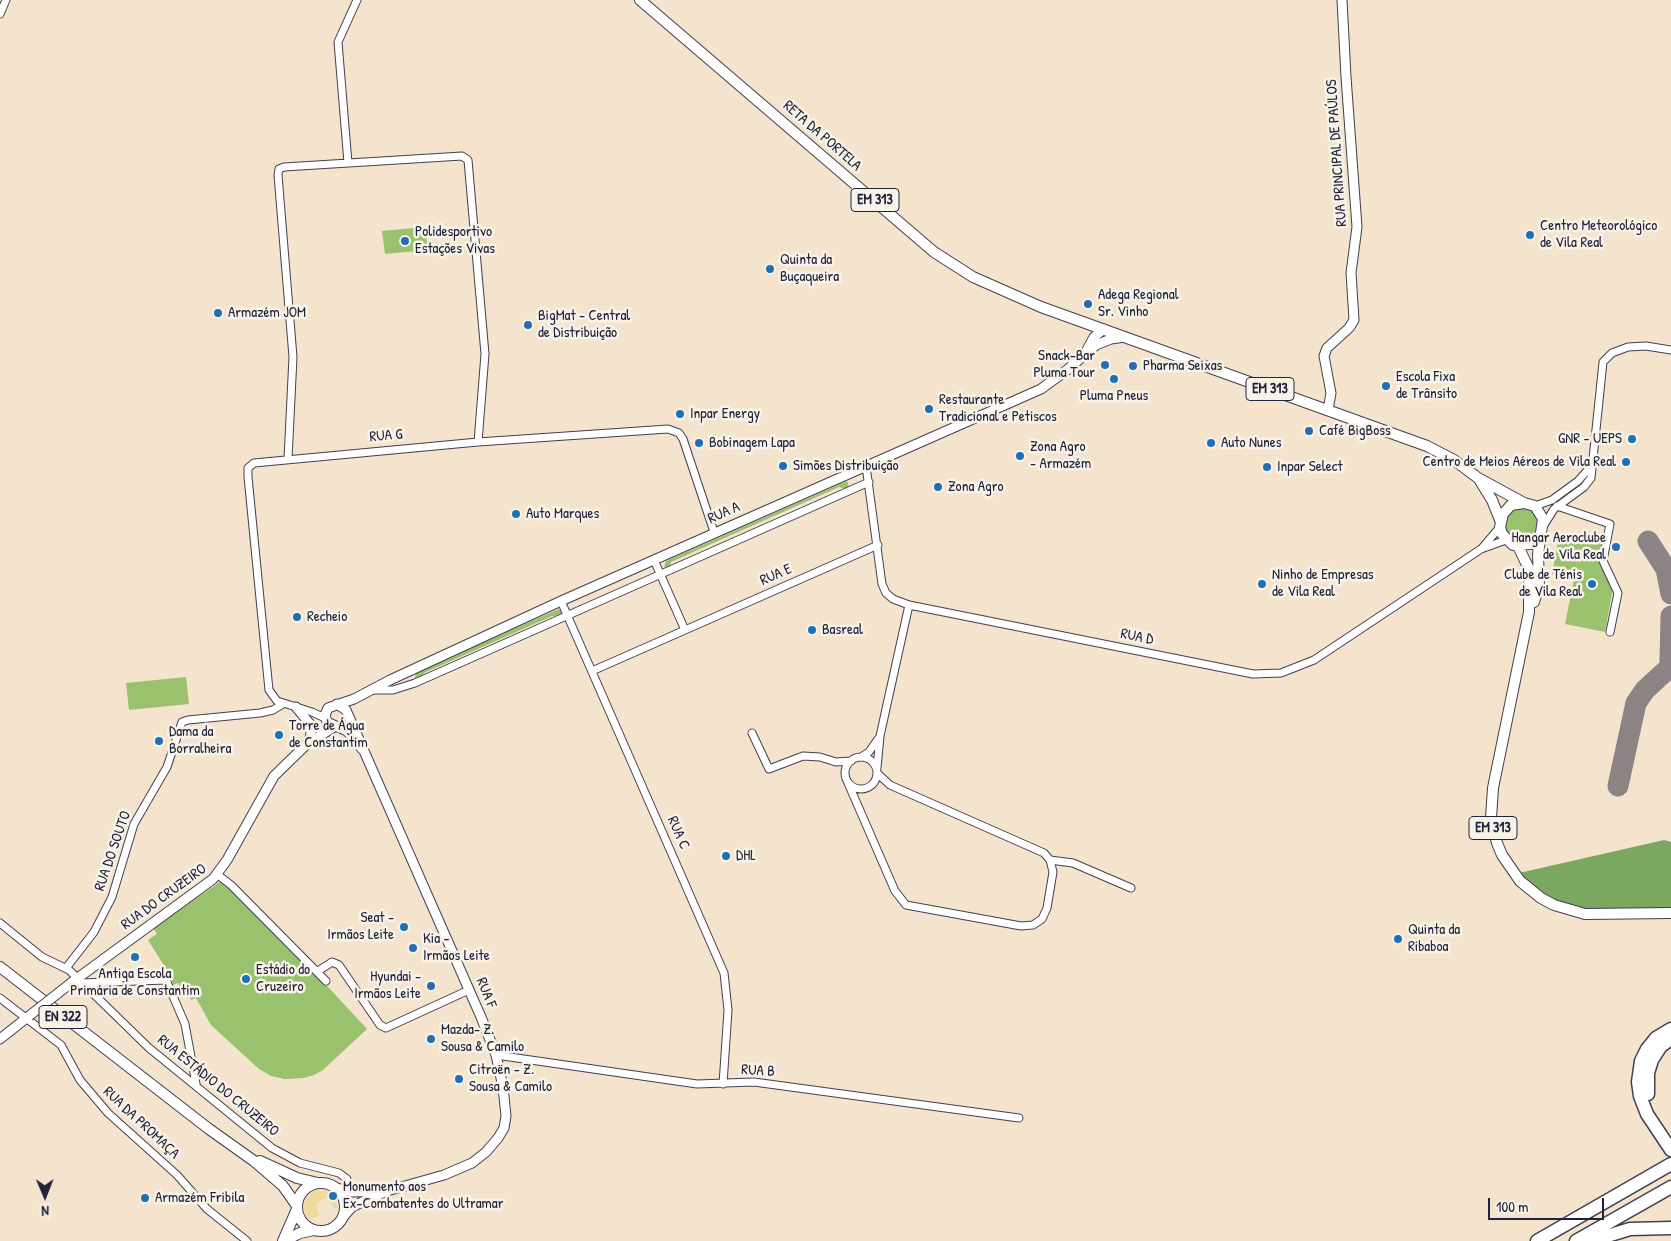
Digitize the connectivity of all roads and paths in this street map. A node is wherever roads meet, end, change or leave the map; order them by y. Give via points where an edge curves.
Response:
1 (6, 0) edge
2 (357, 0) edge
3 (640, 0) edge
4 (1342, 0) edge
5 (0, 14) edge
6 (348, 163) junction
7 (1089, 323) junction
8 (1104, 329) junction
9 (1129, 338) junction
10 (1093, 345) junction
11 (1671, 350) edge
12 (1328, 410) junction
13 (478, 442) junction
14 (288, 459) junction
15 (1592, 465) junction
16 (866, 466) junction
17 (1478, 478) junction
18 (869, 482) junction
19 (1524, 503) junction
20 (1535, 506) junction
21 (1557, 506) junction
22 (1500, 524) junction
23 (1544, 526) junction
24 (714, 532) junction
25 (1540, 536) junction
26 (1506, 540) junction
27 (878, 545) junction
28 (1518, 546) junction
29 (1481, 549) junction
30 (654, 560) junction
31 (660, 574) junction
32 (561, 601) junction
33 (909, 605) junction
34 (1529, 612) junction
35 (568, 615) junction
36 (685, 630) junction
37 (1610, 632) dead end
38 (592, 671) junction
39 (373, 690) junction
40 (283, 704) junction
41 (334, 705) junction
42 (296, 707) junction
43 (347, 715) junction
44 (325, 719) junction
45 (336, 727) junction
46 (752, 733) dead end
47 (880, 736) junction
48 (307, 744) junction
49 (362, 749) junction
50 (861, 757) junction
51 (851, 760) junction
52 (831, 761) junction
53 (877, 771) junction
54 (845, 774) junction
55 (848, 783) junction
56 (872, 785) junction
57 (890, 785) junction
58 (865, 789) junction
59 (858, 804) junction
60 (1050, 860) junction
61 (218, 875) junction
62 (1131, 888) dead end
63 (1671, 913) edge
64 (0, 923) edge
65 (0, 967) edge
66 (66, 968) junction
67 (318, 971) junction
68 (326, 981) dead end
69 (76, 982) junction
70 (469, 990) junction
71 (0, 998) edge
72 (27, 1017) junction
73 (1671, 1029) edge
74 (0, 1038) edge
75 (1671, 1039) edge
76 (496, 1055) junction
77 (196, 1084) junction
78 (723, 1084) junction
79 (1019, 1118) dead end
80 (1671, 1138) edge
81 (1671, 1150) edge
82 (245, 1154) junction
83 (1667, 1170) edge
84 (319, 1183) junction
85 (1671, 1187) edge
86 (337, 1188) junction
87 (387, 1191) junction
88 (352, 1192) junction
89 (297, 1208) junction
90 (343, 1217) junction
91 (1671, 1228) edge
92 (314, 1230) junction
93 (248, 1241) edge
94 (284, 1241) edge
95 (1537, 1241) edge
96 (1548, 1241) edge
97 (1576, 1241) edge
98 (1591, 1241) edge

1 - 5 street
2 - 6 street via 338,42
3 - 7 main road, RETA DA PORTELA / EM 313 via 941,256 992,287
4 - 12 street, RUA PRINCIPAL DE PAÚLOS via 1357,227 1351,273 1354,320 1327,348 1324,356 1331,393
6 - 13 street via 462,156 468,160 485,354
6 - 14 street via 284,167 278,172 293,357
7 - 8 main road, RETA DA PORTELA / EM 313
7 - 10 street
8 - 9 main road, RETA DA PORTELA / EM 313
8 - 10 street via 1103,338
9 - 10 street
9 - 12 main road, EM 313
10 - 16 street, RUA A via 1041,388
11 - 15 street via 1628,347 1612,353 1602,362
12 - 17 main road, EM 313 via 1433,448
13 - 14 street, RUA G
13 - 24 street, RUA G via 659,429 676,431 683,439
14 - 40 street, RUA G via 254,463 248,468 269,690 273,699
15 - 20 street via 1581,478 1552,500
15 - 21 street via 1587,484
16 - 18 street, RUA D
16 - 24 street, RUA A
17 - 19 main road, EM 313
17 - 22 main road, EM 313 via 1492,500
18 - 27 street, RUA D
18 - 31 street
19 - 20 main road, EM 313
19 - 22 main road via 1506,509
20 - 23 main road
21 - 23 street
21 - 37 street via 1610,524 1602,561 1617,587 1618,595
22 - 26 main road, EM 313
22 - 29 street
23 - 25 main road, EM 313
24 - 30 street, RUA A
25 - 28 main road via 1530,544
25 - 34 main road, EM 313 via 1538,586
26 - 28 main road
26 - 29 street
27 - 33 street, RUA D via 884,589 894,599
27 - 36 street, RUA E
28 - 34 main road, EM 313 via 1530,570
29 - 33 street, RUA D via 1319,657 1275,674 1254,674
30 - 31 street
30 - 32 street, RUA A
31 - 35 street
31 - 36 street
32 - 35 street, RUA C
32 - 39 street, RUA A
33 - 47 street
34 - 63 main road, EM 313 via 1493,788 1492,818 1502,855 1530,890 1570,911 1600,915
35 - 38 street, RUA C
35 - 39 street via 415,683 389,690
36 - 38 street, RUA E
38 - 78 street, RUA C via 724,973 728,1010
39 - 41 street, RUA A via 347,703
39 - 43 street
40 - 42 street
40 - 66 street, RUA DO SOUTO via 260,713 188,720 180,725 166,767 134,824 112,897 94,932
41 - 42 street via 317,709
41 - 43 street via 344,708
41 - 44 street via 326,711
42 - 44 street
42 - 48 street via 310,724 311,735
43 - 45 street via 344,723
43 - 49 street, RUA F
44 - 45 street
44 - 48 street
45 - 48 street
45 - 49 street via 351,736
46 - 52 street via 768,769 803,756
47 - 50 street via 869,752
47 - 53 street
48 - 61 street, RUA DO CRUZEIRO via 269,783
49 - 70 street, RUA F
50 - 51 street
50 - 53 street via 871,761
51 - 52 street
51 - 54 street
52 - 54 street
53 - 56 street
53 - 57 street
54 - 55 street
55 - 58 street via 856,789
55 - 59 street
56 - 57 street
56 - 58 street
57 - 60 street via 1036,848
58 - 59 street
59 - 60 street via 897,894 904,903 913,907 1012,925 1033,925 1042,919 1047,908 1053,872
60 - 62 street via 1073,863
61 - 67 street
61 - 69 street, RUA DO CRUZEIRO
64 - 66 street, RUA ESTÁDIO DO CRUZEIRO via 42,957
65 - 82 main road, EN 322
66 - 69 street, RUA ESTÁDIO DO CRUZEIRO
67 - 68 street
67 - 70 street via 332,962 339,965 380,1025 386,1028
69 - 72 street, RUA DO CRUZEIRO, bridge
69 - 77 street, RUA ESTÁDIO DO CRUZEIRO via 143,1043
69 - 77 street via 167,980 186,1027
70 - 76 street, RUA F
71 - 72 street, RUA DA PROMAÇA
72 - 74 street, RUA DO CRUZEIRO
72 - 93 street, RUA DA PROMAÇA via 61,1045 80,1080 108,1113 178,1175 211,1212
73 - 81 highway via 1656,1038 1647,1049 1638,1082 1647,1114
75 - 80 highway via 1654,1055 1647,1080 1653,1108
76 - 78 street, RUA B via 697,1084
76 - 87 street, RUA F via 506,1116 504,1128 493,1145 472,1163 454,1171
77 - 88 street, RUA ESTÁDIO DO CRUZEIRO via 280,1153 300,1163 339,1173 347,1180
78 - 79 street, RUA B via 760,1083
82 - 84 main road, EN 322 via 296,1178
82 - 89 main road, EN 322 via 283,1186
83 - 95 highway
83 - 96 highway
84 - 86 main road, EN 322
84 - 89 main road via 306,1189
85 - 97 highway
86 - 88 street
86 - 90 main road via 345,1202
87 - 88 street
87 - 90 street via 358,1203
89 - 92 main road, EN 322 via 302,1222
89 - 94 main road
90 - 92 main road via 334,1227
91 - 98 highway via 1630,1229
92 - 94 main road

